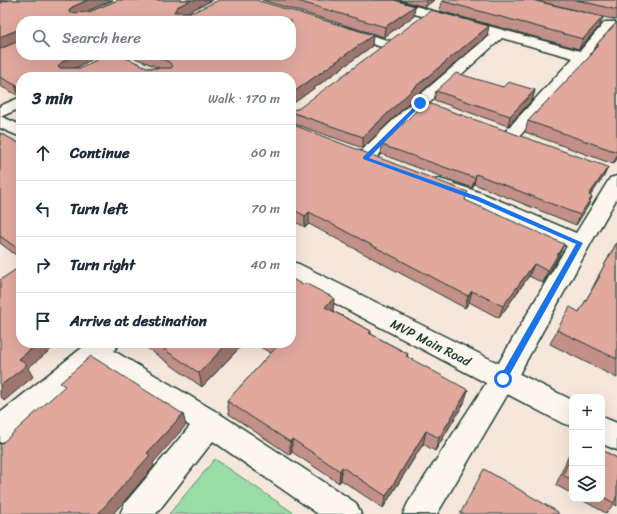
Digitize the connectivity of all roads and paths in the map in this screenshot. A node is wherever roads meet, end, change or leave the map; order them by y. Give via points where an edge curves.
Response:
1 (379, 0) edge
2 (439, 4) dead end
3 (421, 18) junction
4 (595, 21) edge
5 (614, 26) edge
6 (333, 28) edge
7 (500, 33) junction
8 (373, 53) edge
9 (583, 56) junction
10 (16, 104) edge
11 (0, 112) edge
12 (0, 121) edge
13 (16, 129) edge
14 (510, 135) edge
15 (365, 158) edge
16 (615, 175) edge
17 (425, 180) edge
18 (580, 243) junction
19 (296, 273) edge
20 (101, 348) edge
21 (503, 379) junction
22 (569, 412) edge
23 (210, 423) junction
24 (0, 430) edge
25 (605, 431) edge
26 (617, 437) edge
27 (136, 514) edge
28 (345, 514) edge
29 (418, 514) edge

1 - 3 street
2 - 3 street
3 - 7 street
4 - 5 street
5 - 9 street
6 - 8 street via 391,40
7 - 9 street
7 - 15 street via 428,106
9 - 14 street
10 - 11 street
12 - 13 street
16 - 18 street
17 - 18 street via 477,198
18 - 21 street
19 - 21 street, MVP Main Road
20 - 23 street
20 - 24 street
21 - 22 street, MVP Main Road
21 - 29 street
23 - 27 street
23 - 28 street
25 - 26 street

